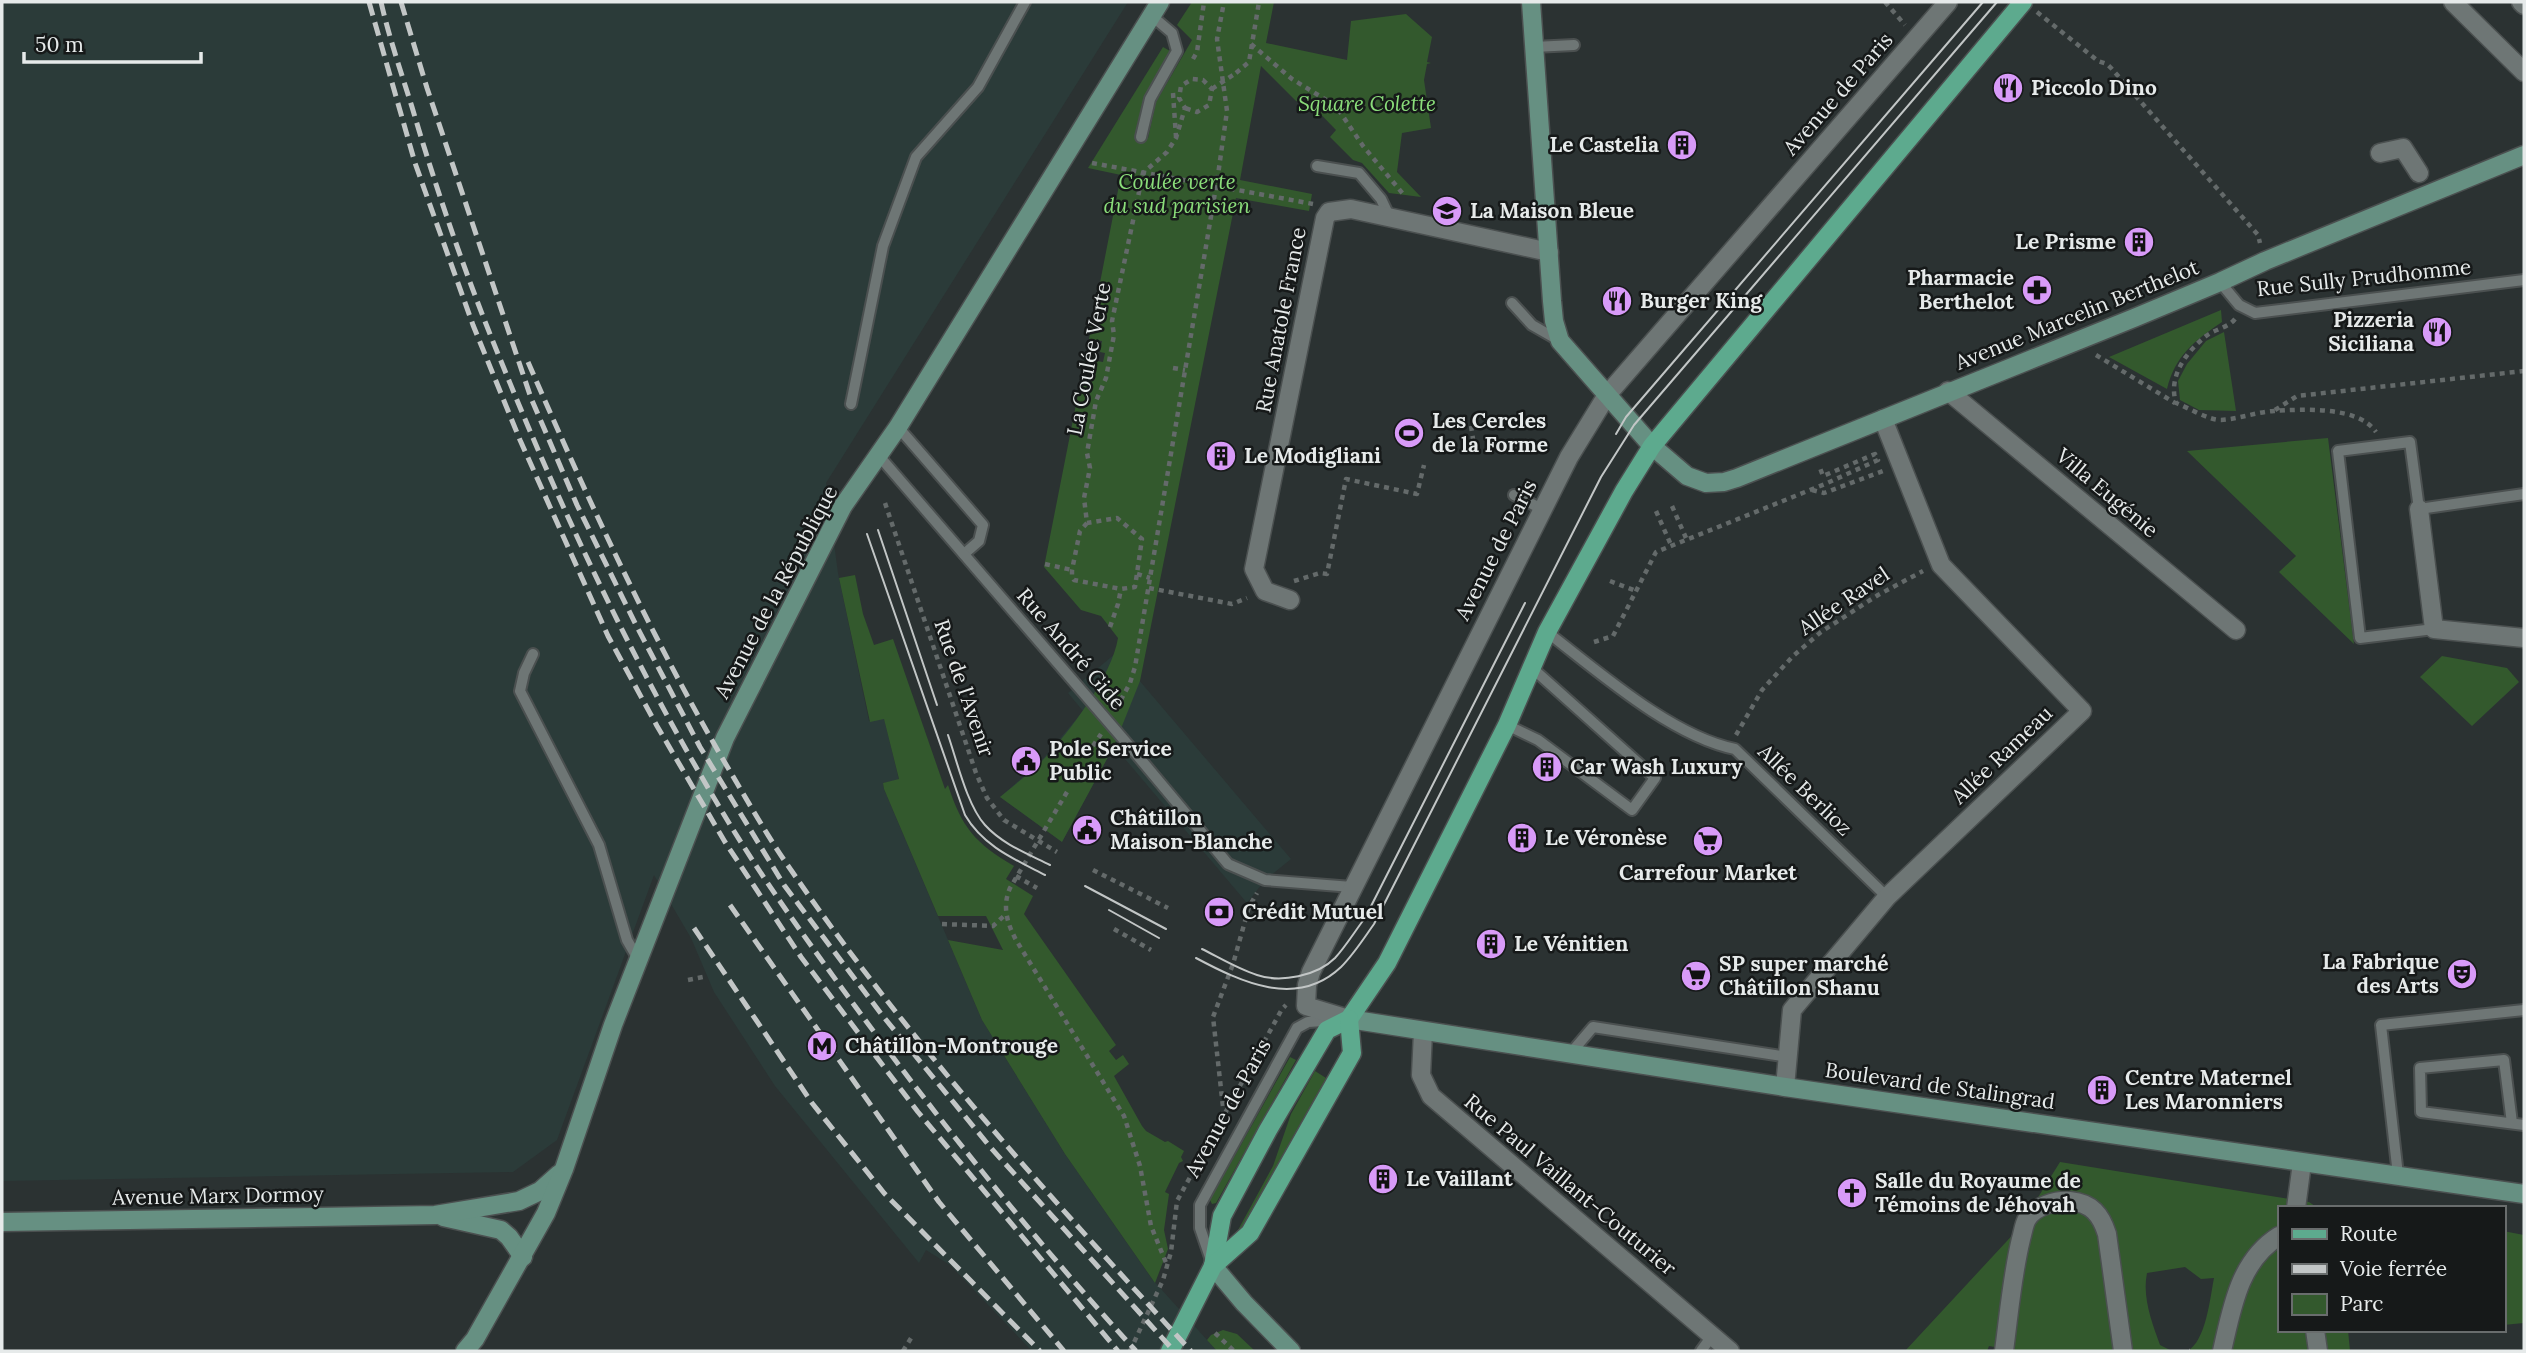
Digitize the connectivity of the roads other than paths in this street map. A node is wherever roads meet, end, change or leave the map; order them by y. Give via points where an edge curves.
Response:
1 (1025, 2) edge
2 (1531, 2) edge
3 (1948, 2) edge
4 (2453, 2) edge
5 (2029, 6) edge
6 (1156, 9) edge
7 (1574, 45) dead end
8 (1534, 47) junction
9 (2524, 72) edge
10 (1142, 137) dead end
11 (2379, 153) dead end
12 (2524, 155) edge
13 (1317, 166) dead end
14 (2419, 173) joint
15 (2428, 195) junction
16 (1390, 218) junction
17 (1549, 252) junction
18 (2524, 280) edge
19 (2220, 282) junction
20 (1512, 303) dead end
21 (1560, 341) junction
22 (1948, 391) junction
23 (1607, 395) junction
24 (851, 404) dead end
25 (1883, 419) junction
26 (898, 427) junction
27 (1652, 446) junction
28 (880, 457) junction
29 (2524, 494) edge
30 (1514, 495) dead end
31 (1542, 509) junction
32 (2419, 509) junction
33 (964, 554) junction
34 (1290, 600) dead end
35 (2434, 629) junction
36 (2236, 630) dead end
37 (1547, 632) junction
38 (2524, 637) edge
39 (533, 654) dead end
40 (1531, 667) junction
41 (1507, 725) junction
42 (1352, 887) junction
43 (1887, 897) junction
44 (638, 959) junction
45 (2524, 1010) edge
46 (1349, 1019) junction
47 (1423, 1032) junction
48 (1570, 1054) junction
49 (1788, 1057) junction
50 (1785, 1087) junction
51 (2512, 1123) junction
52 (2524, 1125) edge
53 (2302, 1163) junction
54 (564, 1169) junction
55 (2398, 1175) junction
56 (2524, 1194) edge
57 (2296, 1206) edge
58 (435, 1215) junction
59 (2, 1222) edge
60 (2278, 1237) edge
61 (523, 1257) junction
62 (1213, 1266) junction
63 (2315, 1332) edge
64 (1712, 1336) junction
65 (465, 1351) edge
66 (1170, 1351) edge
67 (1291, 1351) edge
68 (1701, 1351) edge
69 (1730, 1351) edge
70 (2004, 1351) edge
71 (2123, 1351) edge
72 (2222, 1351) edge
73 (2318, 1351) edge

1 - 24 lane via 978,87 916,157 883,246
2 - 8 main road
3 - 23 street, Avenue de Paris
4 - 9 street
5 - 27 main road
6 - 10 lane via 1172,33 1177,51 1150,99
6 - 26 main road, Avenue de la République
7 - 8 lane
8 - 17 main road
11 - 14 street via 2403,148
12 - 15 main road, Avenue Marcelin Berthelot
13 - 16 lane via 1359,173
14 - 15 lane
15 - 19 main road, Avenue Marcelin Berthelot
16 - 17 street, Rue Anatole France
16 - 34 street, Rue Anatole France via 1351,209 1329,212 1325,218 1254,569 1265,591
17 - 21 main road via 1554,321
18 - 19 lane, Rue Sully Prudhomme via 2255,313 2239,305
19 - 22 main road, Avenue Marcelin Berthelot
20 - 21 lane via 1532,325
21 - 23 main road, Avenue Marcelin Berthelot
22 - 25 main road, Avenue Marcelin Berthelot
22 - 36 street, Villa Eugénie
23 - 27 main road, Avenue Marcelin Berthelot
23 - 31 street, Avenue de Paris
25 - 27 main road, Avenue Marcelin Berthelot via 1724,482 1695,481
25 - 43 street, Allée Rameau via 1941,565 2081,711
26 - 28 main road, Avenue de la République
26 - 33 lane via 983,525 979,541
27 - 37 main road
28 - 33 lane, Rue André Gide
28 - 44 main road, Avenue de la République via 843,506 725,738
29 - 32 lane
30 - 31 lane
31 - 42 street, Avenue de Paris
32 - 35 street
32 - 35 lane via 2410,442 2338,451 2360,638
33 - 42 lane, Rue André Gide via 1228,864 1265,880
35 - 38 street
37 - 40 main road
37 - 43 lane, Allée Berlioz via 1651,710 1713,744 1735,749
39 - 44 lane via 520,691 599,845 627,940
40 - 41 main road
40 - 41 lane via 1655,778 1632,810 1538,740
41 - 46 main road via 1387,963
42 - 46 street, Avenue de Paris via 1311,972 1306,1006
43 - 49 street, Allée Rameau via 1792,1010
44 - 54 main road, Avenue de la République
45 - 55 lane via 2381,1025
46 - 47 main road, Boulevard de Stalingrad
46 - 62 main road via 1327,1030 1268,1130 1222,1216
46 - 62 main road via 1352,1052 1250,1233
46 - 62 lane, Avenue de Paris via 1308,1022 1297,1028 1230,1149 1200,1205 1200,1228
47 - 48 main road, Boulevard de Stalingrad
47 - 64 street, Rue Paul Vaillant-Couturier via 1421,1075 1431,1096
48 - 49 lane via 1593,1027
48 - 50 main road, Boulevard de Stalingrad
49 - 50 street, Allée Rameau
50 - 53 main road, Boulevard de Stalingrad
51 - 51 lane via 2421,1112 2420,1068 2504,1060
51 - 52 lane
53 - 55 main road, Boulevard de Stalingrad
53 - 57 street
54 - 58 main road, Avenue Marx Dormoy via 540,1191 519,1200
54 - 61 main road, Avenue de la République
55 - 56 main road, Boulevard de Stalingrad
58 - 59 main road, Avenue Marx Dormoy
58 - 61 main road, Avenue Marx Dormoy via 501,1230
60 - 72 street via 2252,1261 2241,1280
61 - 65 main road, Avenue de la République
62 - 66 main road
62 - 67 main road
63 - 73 street
64 - 68 lane
64 - 69 street, Rue Paul Vaillant-Couturier
70 - 71 street via 2026,1220 2033,1211 2065,1201 2082,1202 2102,1219

